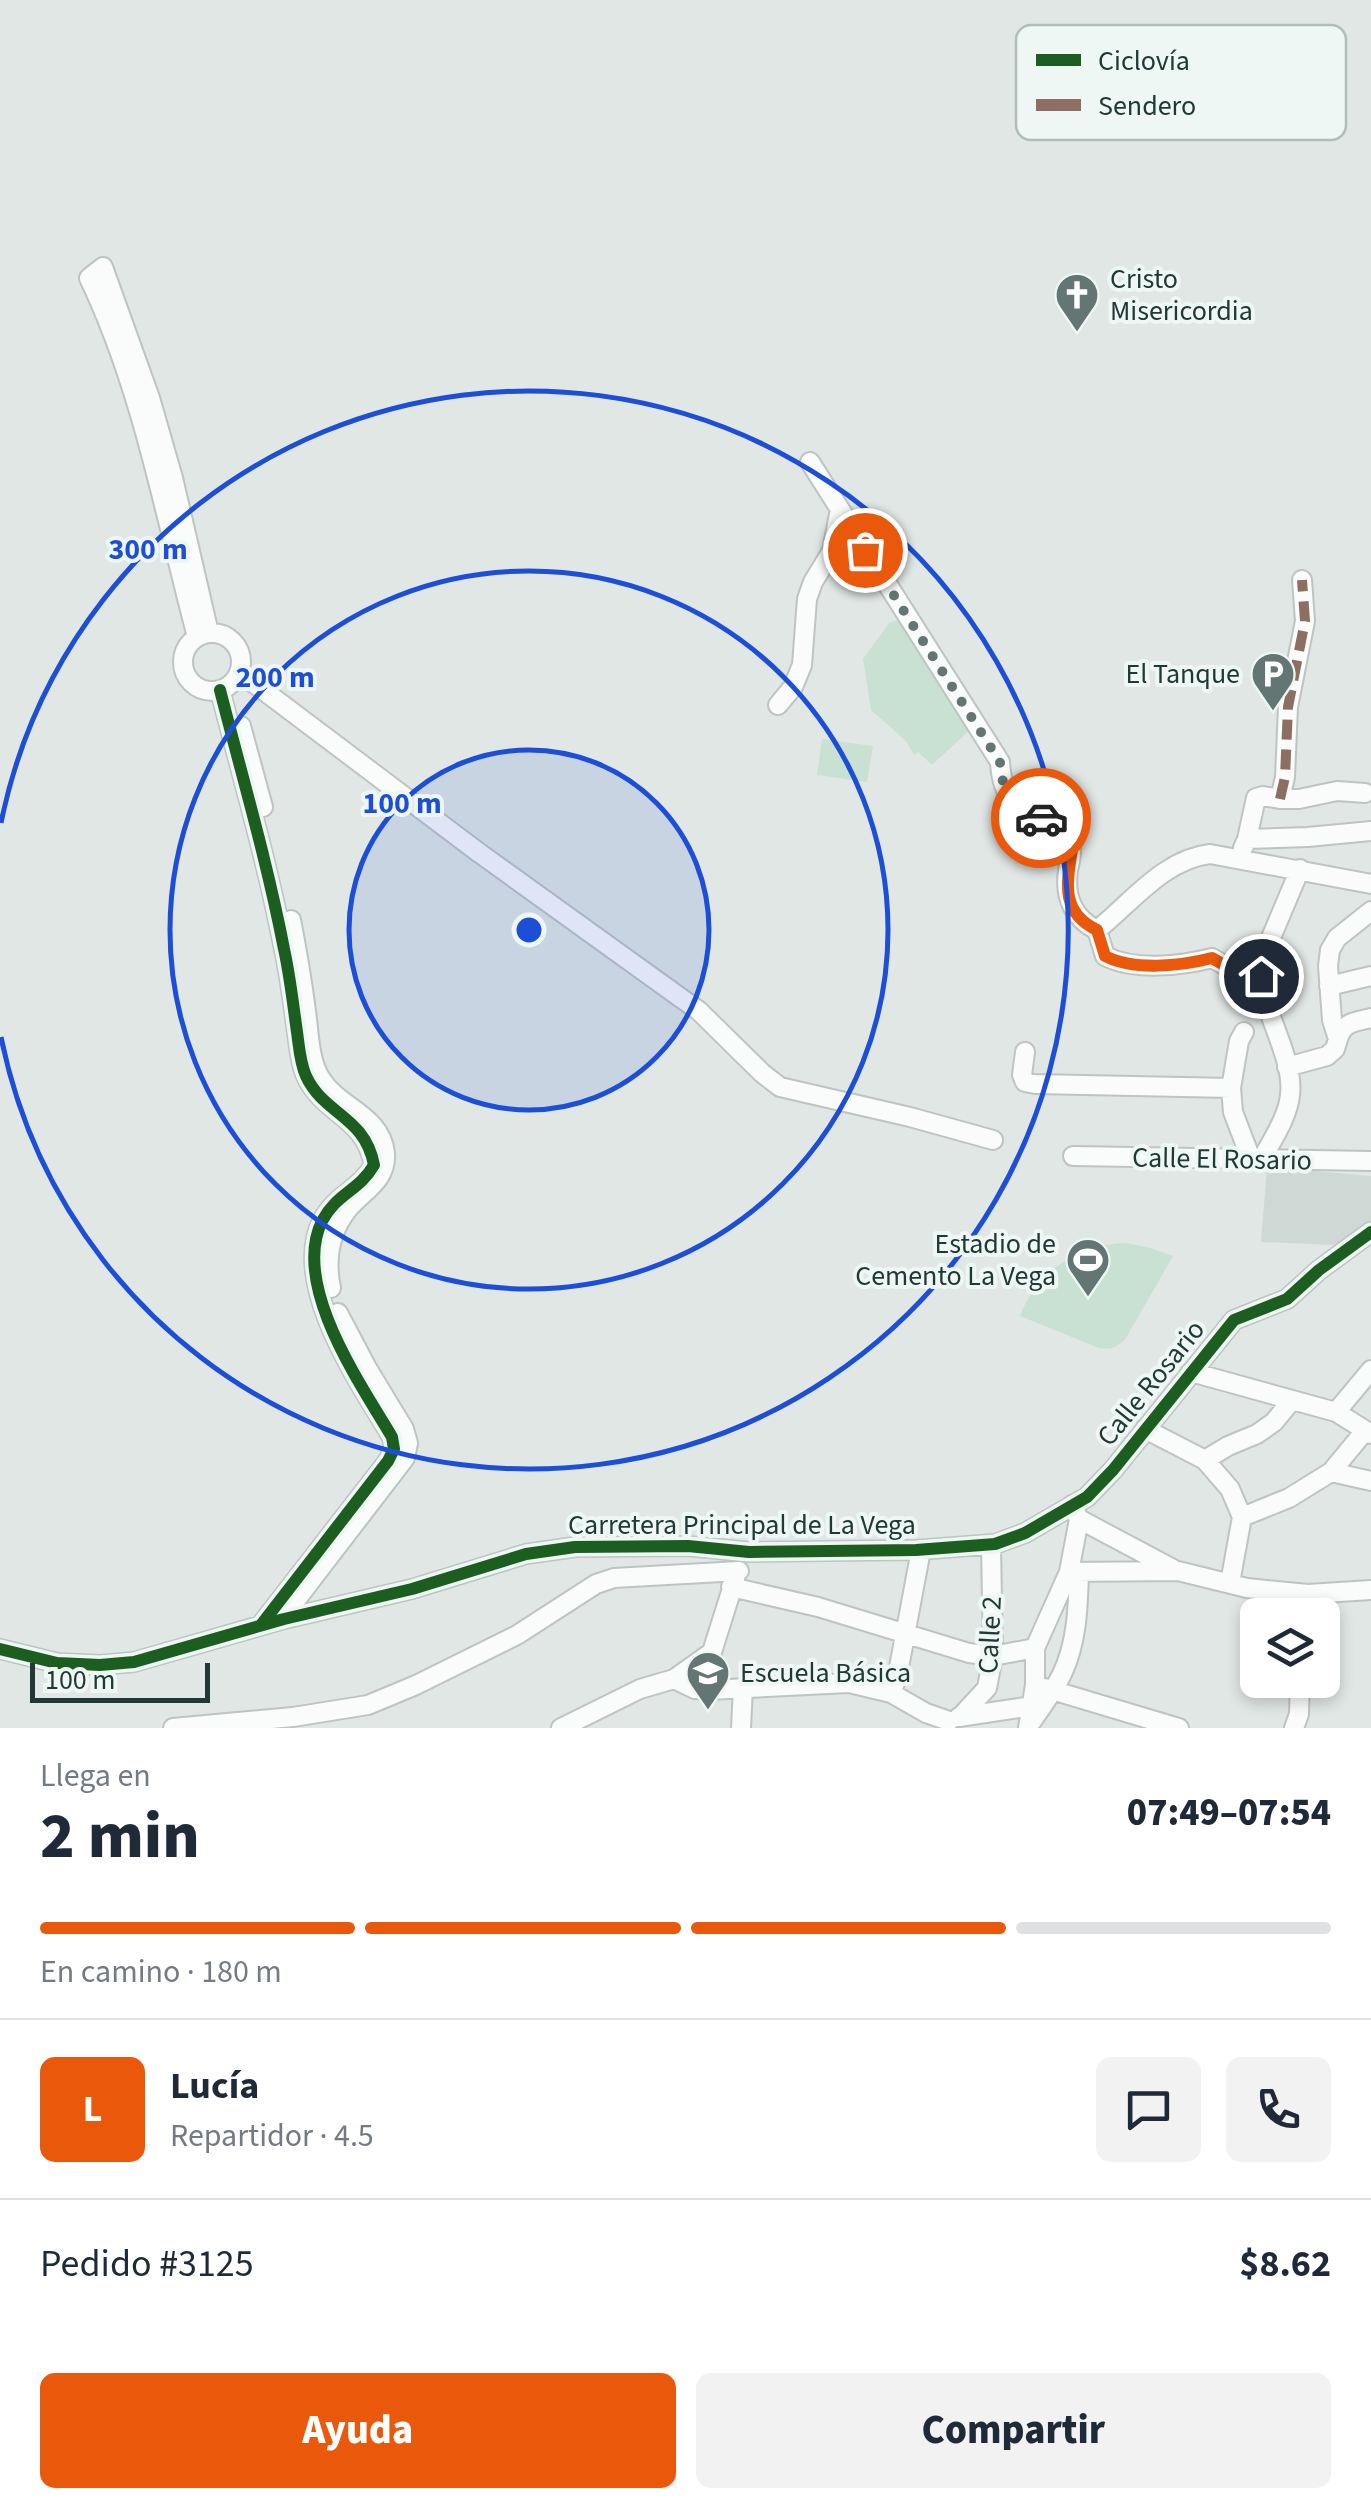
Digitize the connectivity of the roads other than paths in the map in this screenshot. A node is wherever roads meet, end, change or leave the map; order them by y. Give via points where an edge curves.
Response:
1 (96, 272) dead end
2 (810, 462) dead end
3 (840, 509) junction
4 (1302, 580) dead end
5 (203, 635) junction
6 (230, 682) junction
7 (778, 705) dead end
8 (1365, 792) dead end
9 (1280, 800) junction
10 (1371, 831) edge
11 (1247, 839) junction
12 (1241, 860) junction
13 (1300, 870) junction
14 (1371, 884) edge
15 (1371, 911) edge
16 (1097, 930) junction
17 (1261, 976) junction
18 (1371, 976) edge
19 (1329, 986) junction
20 (1371, 1018) edge
21 (1244, 1032) dead end
22 (1338, 1039) junction
23 (1025, 1052) dead end
24 (1287, 1067) junction
25 (1232, 1088) junction
26 (992, 1140) dead end
27 (1073, 1156) dead end
28 (1256, 1159) junction
29 (1371, 1162) edge
30 (1371, 1232) edge
31 (1371, 1370) edge
32 (1191, 1372) junction
33 (1292, 1400) junction
34 (1336, 1412) junction
35 (1146, 1429) junction
36 (1368, 1432) edge
37 (1205, 1460) junction
38 (1331, 1472) junction
39 (1371, 1482) edge
40 (1075, 1512) junction
41 (1242, 1517) junction
42 (991, 1544) junction
43 (922, 1550) junction
44 (748, 1552) junction
45 (1178, 1571) junction
46 (1074, 1572) junction
47 (735, 1579) junction
48 (1230, 1583) junction
49 (1371, 1590) edge
50 (1284, 1592) junction
51 (1285, 1598) edge
52 (284, 1619) junction
53 (261, 1625) junction
54 (906, 1635) junction
55 (0, 1648) edge
56 (1035, 1648) junction
57 (993, 1656) junction
58 (674, 1679) junction
59 (743, 1687) junction
60 (1044, 1688) junction
61 (891, 1692) junction
62 (1299, 1698) edge
63 (1032, 1706) junction
64 (950, 1723) edge
65 (245, 1724) edge
66 (1166, 1726) edge
67 (1028, 1727) edge
68 (172, 1728) edge
69 (561, 1728) edge
70 (741, 1728) edge
71 (1294, 1728) edge

1 - 5 street via 150,398
2 - 3 street
3 - 7 street via 832,551 807,599 802,664
3 - 16 street via 1000,762 1014,804 1050,820 1066,838 1072,849 1071,902 1084,924
4 - 9 street via 1305,620
5 - 6 street via 235,644 241,662
5 - 6 street via 190,643 183,660 188,678 202,689
6 - 26 street via 699,1011 780,1087
6 - 52 street via 280,868 319,1077 375,1126 385,1149 378,1181 338,1225 327,1268 340,1319 408,1444 405,1458
6 - 53 street via 306,1076 359,1130 374,1165 321,1224 314,1267 328,1318 394,1449
8 - 9 street
9 - 11 street via 1256,798
10 - 11 street
11 - 12 street
12 - 13 street
12 - 16 street via 1191,856
13 - 14 street
13 - 17 street via 1262,958
15 - 19 street via 1330,950
16 - 17 street via 1105,956 1114,961 1155,966 1212,958
17 - 24 street
18 - 19 street
19 - 22 street
20 - 22 street via 1340,1028
21 - 25 street
22 - 24 street via 1327,1056
23 - 25 street via 1022,1075 1035,1084
24 - 28 street via 1290,1099
25 - 28 street via 1232,1112
27 - 28 street, Calle El Rosario
28 - 29 street, Calle El Rosario
30 - 32 street, Calle Rosario via 1287,1298 1234,1320
31 - 34 street
32 - 33 street
32 - 35 street, Calle Rosario
33 - 34 street
33 - 37 street via 1257,1434
34 - 36 street
35 - 37 street
35 - 40 street, Calle Rosario
36 - 38 street
37 - 41 street via 1230,1489
38 - 39 street
38 - 41 street
40 - 42 street, Carretera Principal de La Vega
40 - 45 street
40 - 46 street
41 - 48 street
42 - 43 street, Carretera Principal de La Vega
42 - 57 street, Calle 2
43 - 44 street, Carretera Principal de La Vega
43 - 54 street
44 - 47 street
44 - 52 street, Carretera Principal de La Vega via 576,1547 526,1554
45 - 46 street
45 - 48 street
46 - 56 street
46 - 60 street via 1072,1646 1063,1671
47 - 54 street
47 - 58 street via 712,1652
47 - 65 street via 614,1578 517,1635 368,1706
48 - 50 street
49 - 50 street
50 - 51 street
52 - 53 street, Carretera Principal de La Vega
53 - 55 street, Carretera Principal de La Vega via 134,1662 100,1665 57,1663
54 - 57 street
54 - 61 street
56 - 57 street
56 - 60 street
57 - 64 street, Calle 2 via 986,1688
58 - 59 street via 709,1690
58 - 69 street
59 - 61 street via 850,1684
59 - 70 street
60 - 63 street
60 - 66 street
60 - 67 street
61 - 64 street
62 - 71 street
63 - 64 street
63 - 67 street
65 - 68 street

